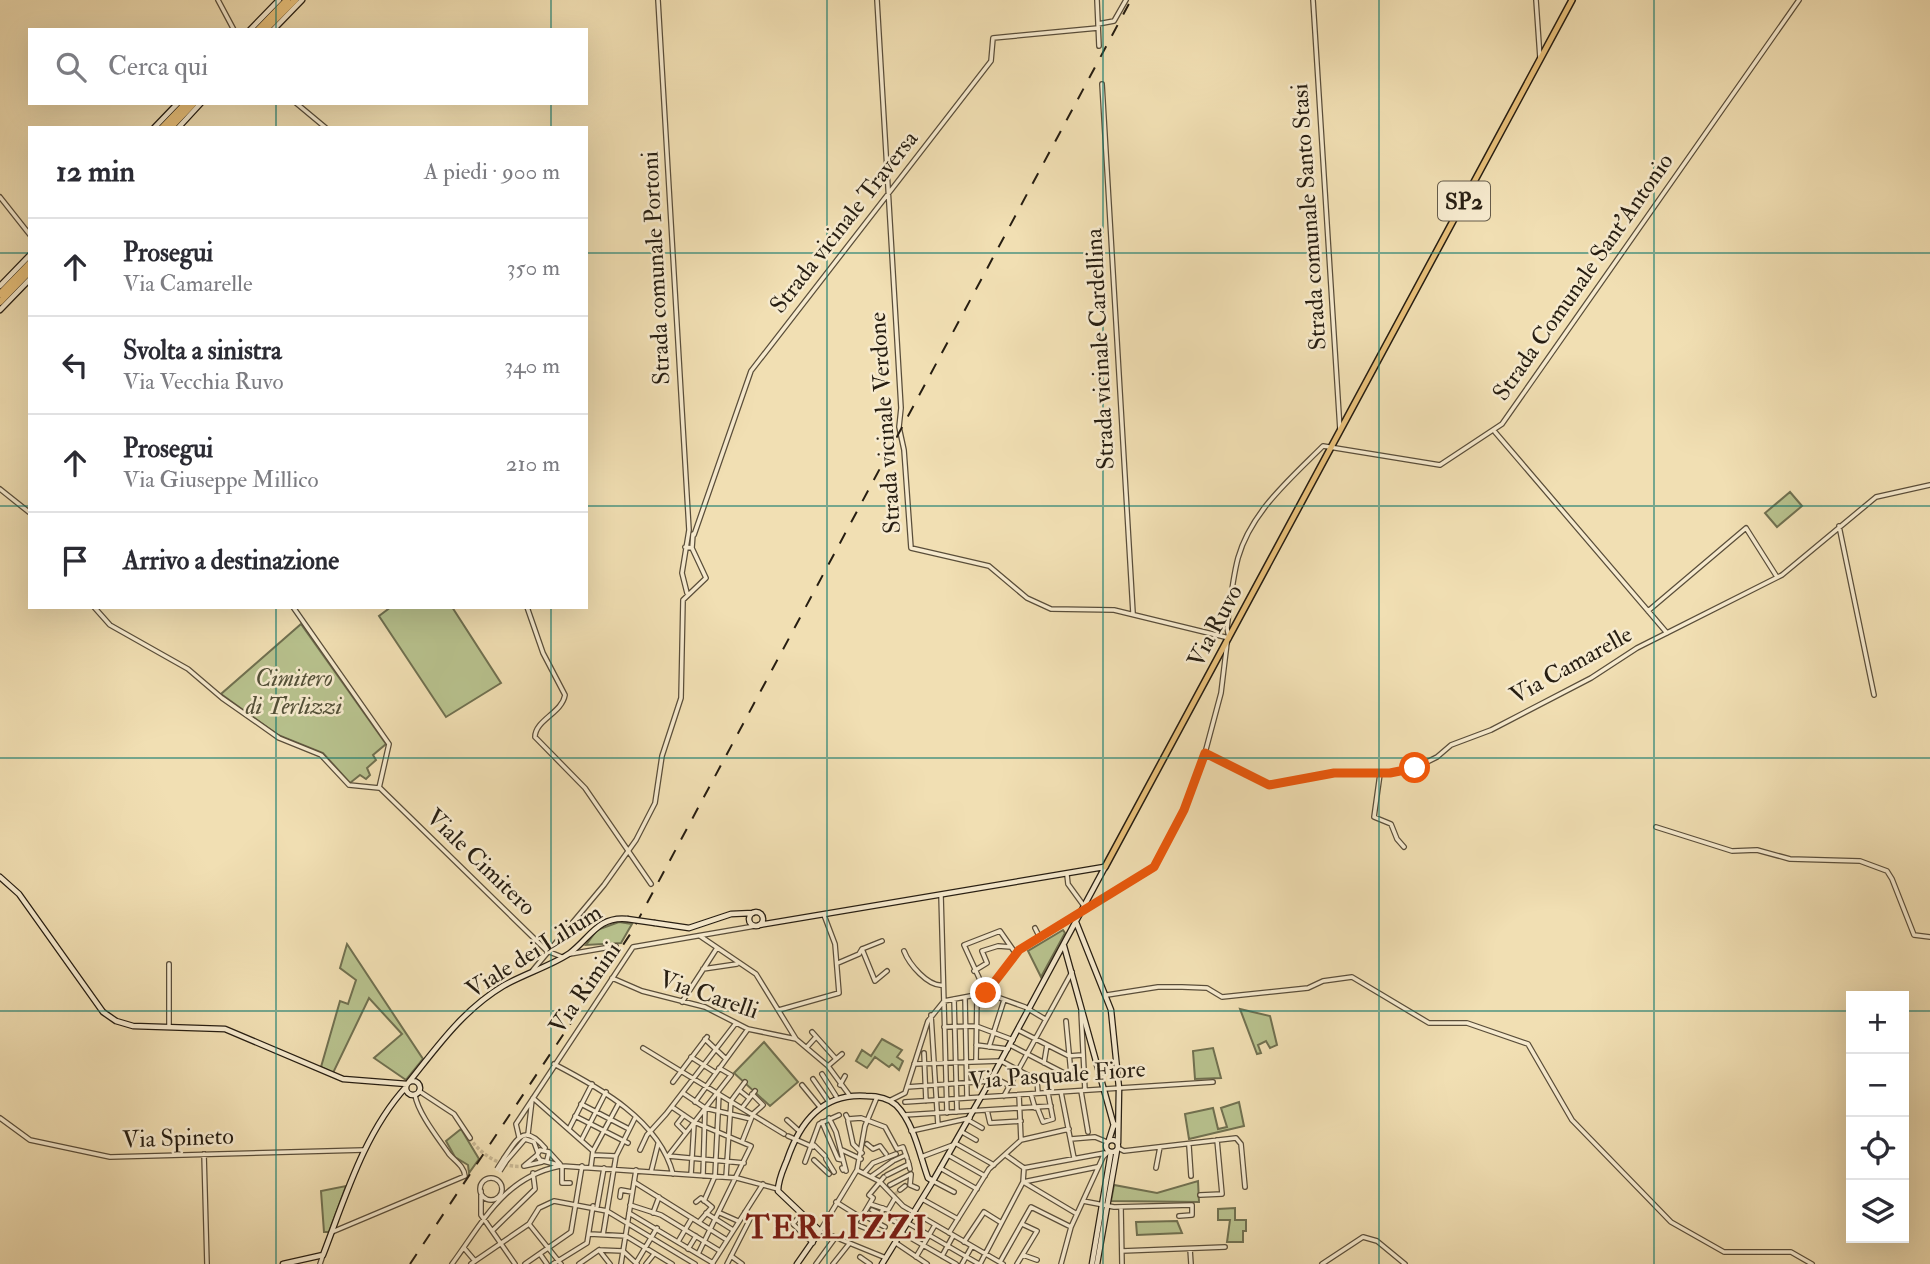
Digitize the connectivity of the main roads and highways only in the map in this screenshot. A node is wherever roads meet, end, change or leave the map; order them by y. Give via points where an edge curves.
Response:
1 (279, 0) edge
2 (287, 0) edge
3 (295, 0) edge
4 (302, 0) edge
5 (1572, 0) edge
6 (252, 28) edge
7 (260, 28) edge
8 (267, 28) edge
9 (275, 28) edge
10 (176, 105) edge
11 (184, 105) edge
12 (192, 105) edge
13 (199, 105) edge
14 (156, 126) edge
15 (164, 126) edge
16 (172, 126) edge
17 (180, 126) edge
18 (28, 257) edge
19 (28, 265) edge
20 (28, 273) edge
21 (28, 281) edge
22 (0, 286) edge
23 (0, 294) edge
24 (0, 302) edge
25 (0, 310) edge
26 (1105, 866) junction
27 (0, 877) edge
28 (734, 913) junction
29 (752, 913) junction
30 (763, 918) junction
31 (749, 920) junction
32 (778, 922) junction
33 (1076, 922) junction
34 (757, 926) junction
35 (1072, 930) junction
36 (1081, 935) junction
37 (1064, 946) junction
38 (418, 1071) junction
39 (418, 1083) junction
40 (407, 1084) junction
41 (408, 1093) junction
42 (394, 1100) junction
43 (1119, 1113) junction
44 (1114, 1126) junction
45 (1108, 1141) junction
46 (1113, 1149) junction
47 (933, 1181) junction
48 (800, 1263) edge
49 (283, 1264) edge
50 (882, 1264) edge
51 (1094, 1264) edge

1 - 6 main road
2 - 7 highway
3 - 8 highway
4 - 9 main road
5 - 26 main road, Via Ruvo / SP2
10 - 14 main road
11 - 15 highway
12 - 16 highway
13 - 17 main road
18 - 22 main road
19 - 23 highway
20 - 24 highway
21 - 25 main road
26 - 32 main road, Viale dei Lilium
26 - 33 main road, SP2
27 - 40 main road via 19,894 105,1014 130,1026 225,1029 332,1076
28 - 29 main road, Viale dei Lilium
28 - 31 main road
28 - 38 main road, Viale dei Lilium, bridge via 693,927 627,919 600,924 569,954 533,970 472,1009
29 - 30 main road, Viale dei Lilium
29 - 31 main road
30 - 32 main road, Viale dei Lilium
30 - 34 main road
31 - 34 main road
32 - 34 main road, Viale dei Lilium
33 - 35 main road, SP2
33 - 36 main road
35 - 36 main road
35 - 37 main road, SP2
36 - 43 main road via 1107,995
37 - 44 main road
37 - 47 main road
38 - 39 main road
38 - 40 main road, Viale dei Lilium
39 - 40 main road
39 - 41 main road via 417,1093
40 - 41 main road
40 - 42 main road, Viale dei Lilium
41 - 42 main road
42 - 49 main road, Viale dei Lilium via 366,1150 323,1255
43 - 44 main road
43 - 46 main road
44 - 45 main road
45 - 46 main road
45 - 46 main road via 1106,1147
46 - 51 main road
47 - 48 main road via 903,1113 890,1100 850,1096 820,1107 798,1130 778,1188 781,1197 820,1231
47 - 50 main road

